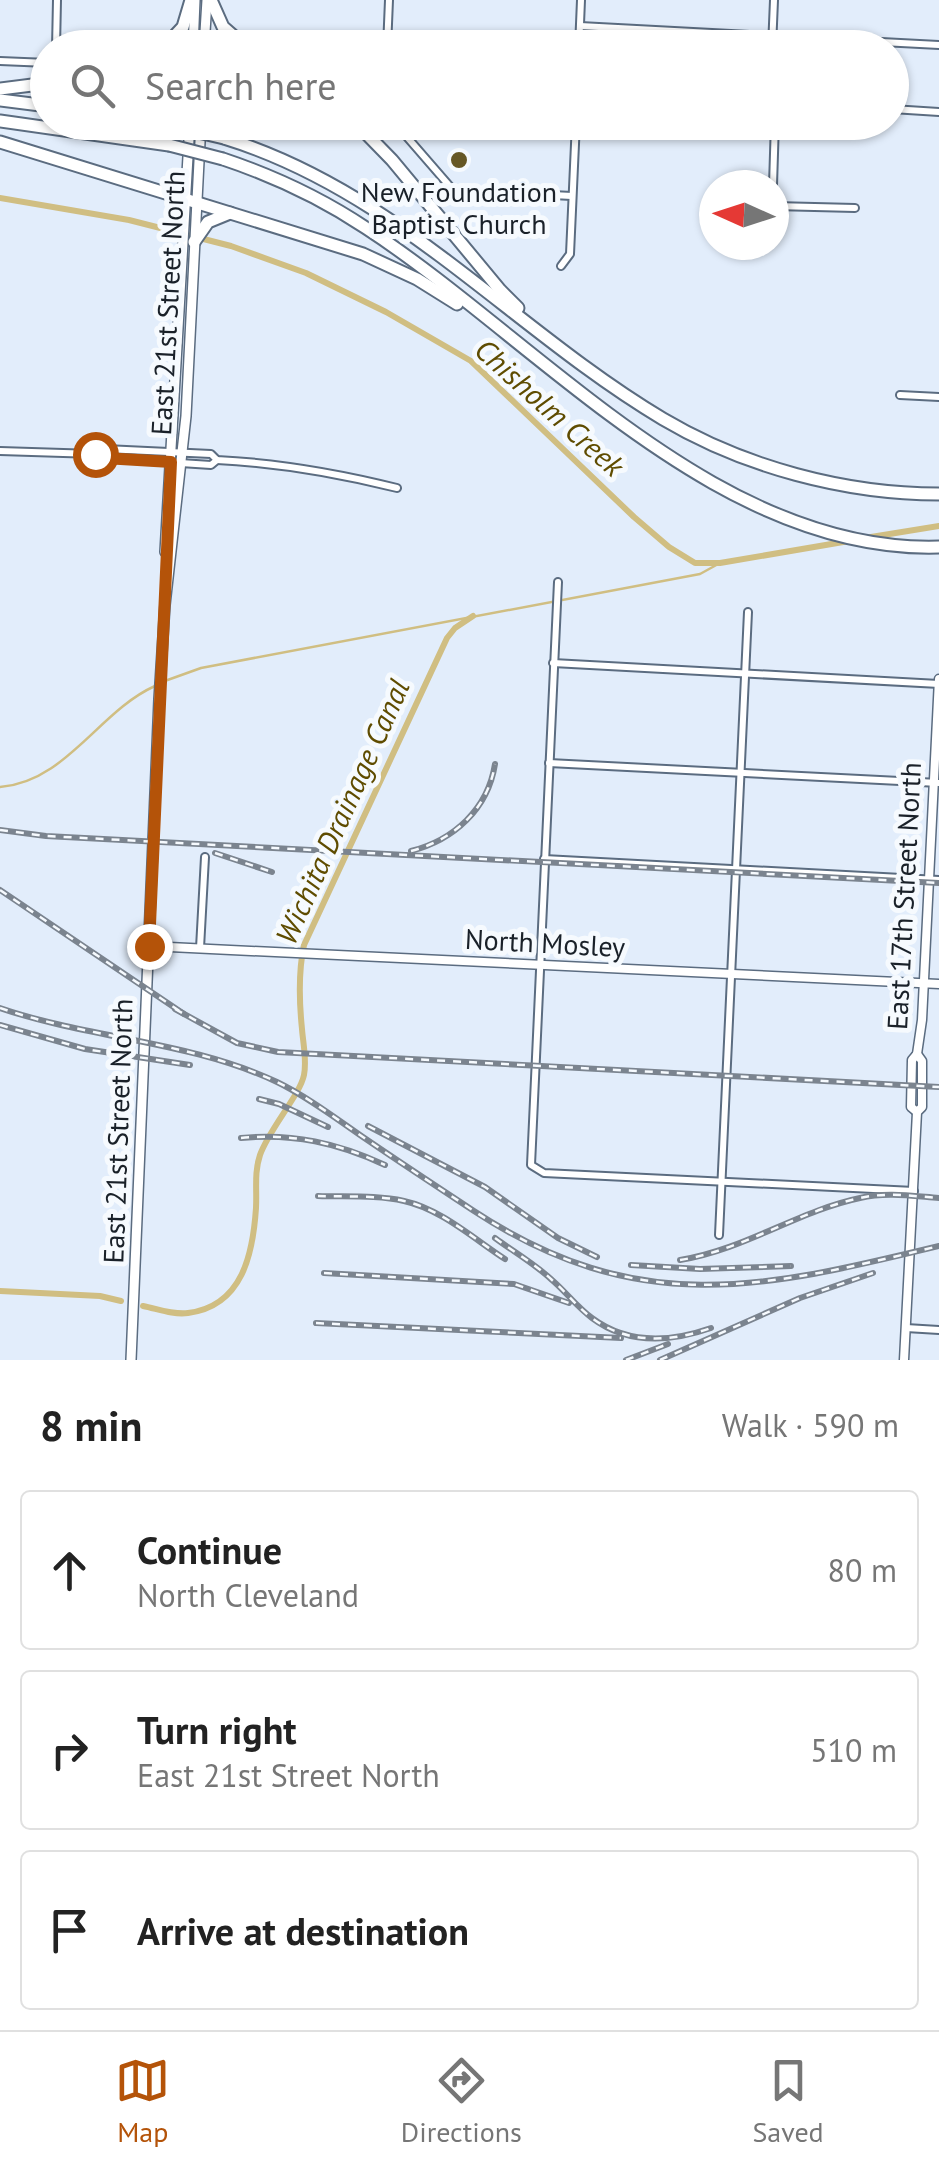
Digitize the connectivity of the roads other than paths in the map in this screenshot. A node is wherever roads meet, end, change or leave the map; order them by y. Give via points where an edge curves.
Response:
1 (57, 0) edge
2 (193, 0) edge
3 (209, 0) edge
4 (389, 0) edge
5 (581, 0) edge
6 (774, 0) edge
7 (580, 26) junction
8 (56, 30) edge
9 (181, 30) edge
10 (197, 30) edge
11 (202, 30) edge
12 (228, 30) edge
13 (388, 30) edge
14 (580, 30) edge
15 (657, 30) edge
16 (773, 30) edge
17 (909, 44) edge
18 (939, 46) edge
19 (0, 61) edge
20 (30, 63) edge
21 (30, 85) edge
22 (0, 89) edge
23 (0, 100) edge
24 (30, 104) edge
25 (909, 110) edge
26 (939, 112) edge
27 (0, 121) edge
28 (30, 125) edge
29 (133, 140) edge
30 (190, 140) edge
31 (198, 140) edge
32 (229, 140) edge
33 (373, 140) edge
34 (410, 140) edge
35 (575, 140) edge
36 (775, 140) edge
37 (0, 142) edge
38 (773, 170) edge
39 (572, 196) junction
40 (191, 199) junction
41 (789, 206) edge
42 (855, 208) dead end
43 (234, 212) junction
44 (202, 222) junction
45 (190, 249) junction
46 (561, 266) dead end
47 (528, 350) junction
48 (565, 352) junction
49 (900, 395) dead end
50 (939, 396) edge
51 (0, 451) edge
52 (176, 458) junction
53 (397, 488) dead end
54 (939, 494) edge
55 (939, 547) edge
56 (558, 582) dead end
57 (748, 612) dead end
58 (553, 663) junction
59 (746, 675) junction
60 (939, 682) edge
61 (548, 763) junction
62 (741, 772) junction
63 (936, 783) edge
64 (205, 857) dead end
65 (544, 859) junction
66 (736, 868) junction
67 (934, 879) edge
68 (149, 946) junction
69 (200, 948) junction
70 (539, 965) junction
71 (731, 976) junction
72 (924, 983) junction
73 (939, 984) edge
74 (721, 1180) junction
75 (914, 1191) junction
76 (719, 1235) dead end
77 (906, 1328) junction
78 (939, 1330) edge
79 (131, 1360) edge
80 (904, 1360) edge

1 - 8 street
2 - 9 highway
2 - 10 main road
3 - 11 main road
3 - 12 highway
4 - 13 street
5 - 7 street
6 - 16 street
7 - 14 street
7 - 15 street
17 - 18 street
19 - 20 street
21 - 22 highway
23 - 24 highway
25 - 26 street
27 - 28 highway, bridge
29 - 47 highway, bridge via 285,182 369,229
30 - 40 main road, East 21st Street North
31 - 40 main road, East 21st Street North
32 - 48 highway, bridge via 357,196
33 - 48 highway via 500,290
34 - 39 street via 453,190
35 - 39 street
36 - 38 street
37 - 40 highway
39 - 46 street via 570,254
40 - 43 highway
40 - 44 main road, East 21st Street North
40 - 45 main road, East 21st Street North via 184,217
41 - 42 street
43 - 44 highway
43 - 47 highway via 364,254
44 - 45 highway
45 - 52 main road, East 21st Street North
47 - 55 highway via 668,455 770,510 836,534
48 - 54 highway via 666,421 716,445 804,476
49 - 50 street
51 - 52 street via 105,449
52 - 53 street via 211,465 274,463
52 - 68 main road, East 21st Street North
56 - 58 street
57 - 59 street
58 - 59 street
58 - 61 street
59 - 60 street
59 - 62 street
60 - 63 street, East 17th Street North
61 - 62 street
61 - 65 street
62 - 63 street
62 - 66 street
63 - 67 street, East 17th Street North
64 - 69 street
65 - 66 street
65 - 70 street
66 - 67 street
66 - 71 street
67 - 72 street, East 17th Street North
68 - 69 street, North Mosley
68 - 79 main road, East 21st Street North
69 - 70 street, North Mosley
70 - 71 street, North Mosley
70 - 74 street via 531,1165
71 - 72 street, North Mosley
71 - 74 street
72 - 73 street, North Mosley
72 - 75 street, East 17th Street North
74 - 75 street
74 - 76 street
75 - 77 street, East 17th Street North
77 - 78 street
77 - 80 street, East 17th Street North

